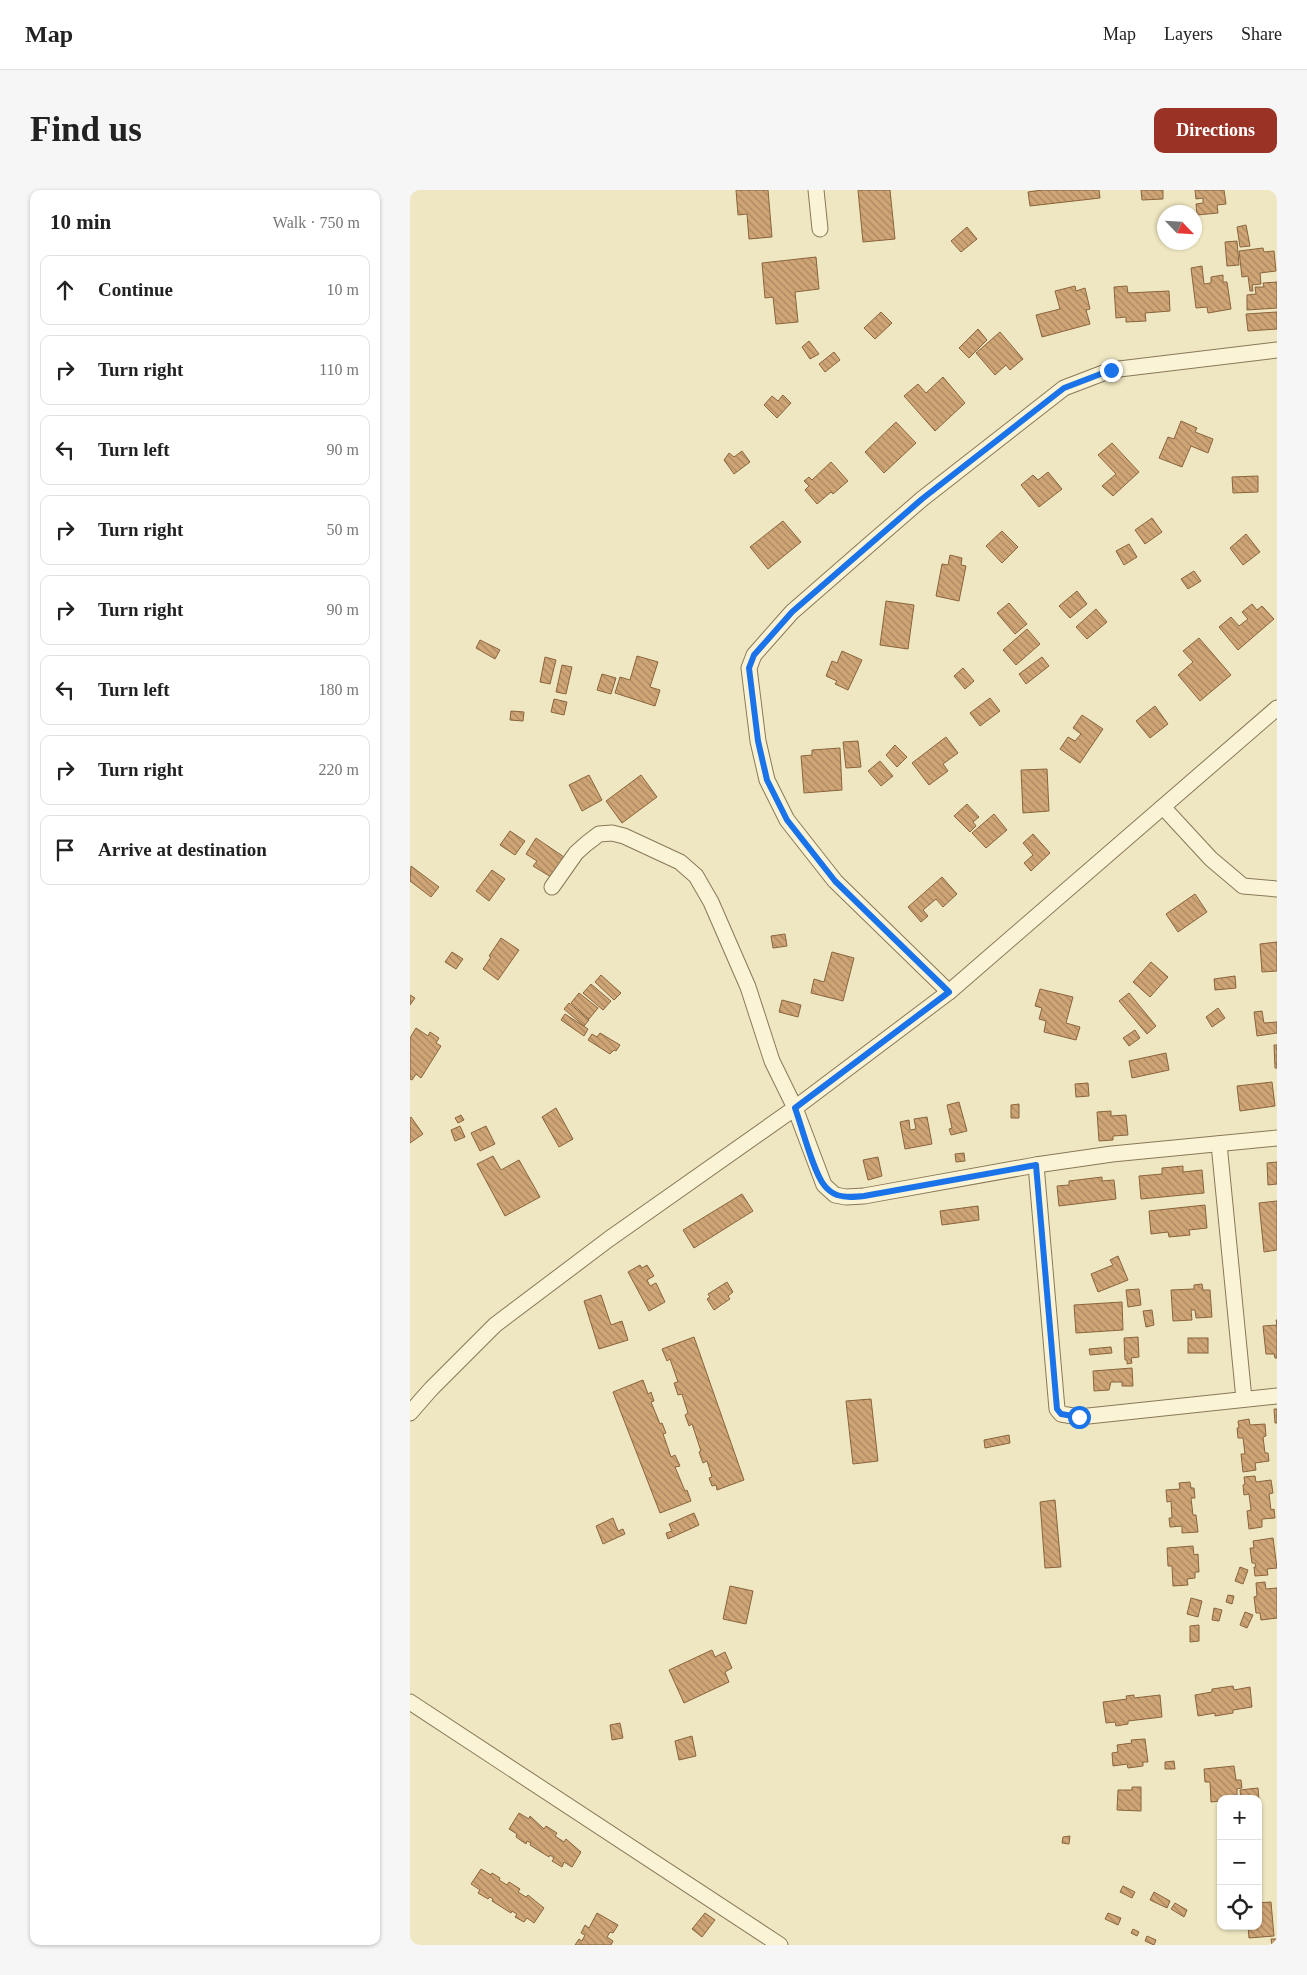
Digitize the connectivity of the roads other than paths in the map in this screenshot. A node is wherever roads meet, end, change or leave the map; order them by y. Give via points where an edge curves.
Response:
1 (816, 190) edge
2 (820, 229) dead end
3 (1277, 350) edge
4 (1277, 708) edge
5 (1163, 807) junction
6 (552, 887) dead end
7 (1277, 889) edge
8 (949, 992) junction
9 (795, 1108) junction
10 (1277, 1138) edge
11 (1219, 1144) junction
12 (1036, 1165) junction
13 (1277, 1396) edge
14 (1244, 1400) junction
15 (410, 1413) edge
16 (410, 1702) edge
17 (780, 1945) edge

1 - 2 street
3 - 8 street via 1111,370 1064,388 885,531 792,612 754,655 749,668 758,741 767,780 787,820 835,881
4 - 5 street
5 - 7 street via 1211,859 1243,886
5 - 8 street
6 - 9 street via 576,853 599,834 624,836 688,868 711,902 748,987 772,1061
8 - 9 street
9 - 12 street via 824,1185 835,1195 864,1196
9 - 15 street via 609,1239 494,1325
10 - 11 street
11 - 12 street
11 - 14 street
12 - 14 street via 1057,1409 1061,1414 1079,1417
13 - 14 street
16 - 17 street

